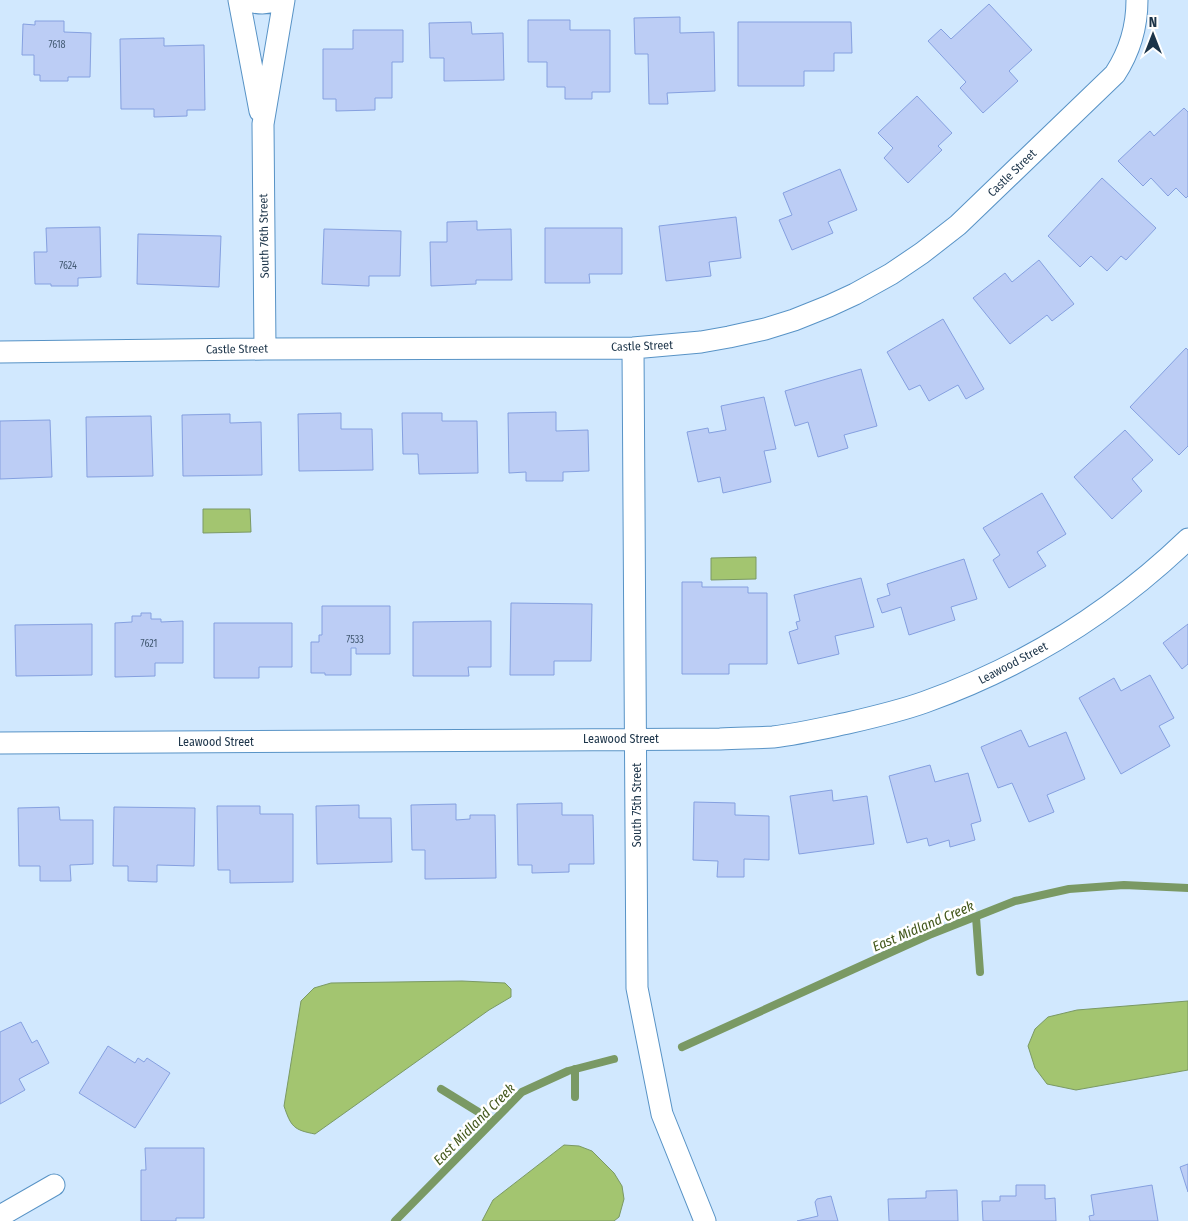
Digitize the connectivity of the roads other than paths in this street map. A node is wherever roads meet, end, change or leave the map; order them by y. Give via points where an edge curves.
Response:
1 (239, 0) edge
2 (246, 0) edge
3 (279, 0) edge
4 (284, 0) edge
5 (1137, 0) edge
6 (263, 124) junction
7 (634, 348) junction
8 (265, 349) junction
9 (0, 352) edge
10 (1188, 539) edge
11 (636, 739) junction
12 (0, 743) edge
13 (54, 1186) dead end
14 (0, 1216) edge
15 (705, 1221) edge

1 - 6 street, South 76th Street
2 - 3 street via 261,4
4 - 6 street, South 76th Street
5 - 7 street, Castle Street via 1136,25 1131,42 1115,74 958,224 922,253 855,294 794,320 702,342
6 - 8 street, South 76th Street
7 - 8 street, Castle Street
7 - 11 street, South 75th Street
8 - 9 street, Castle Street
10 - 11 street, Leawood Street via 1130,590 1066,634 971,685 924,703 880,716 774,737
11 - 12 street, Leawood Street
11 - 15 street, South 75th Street via 637,988 662,1114
13 - 14 street

